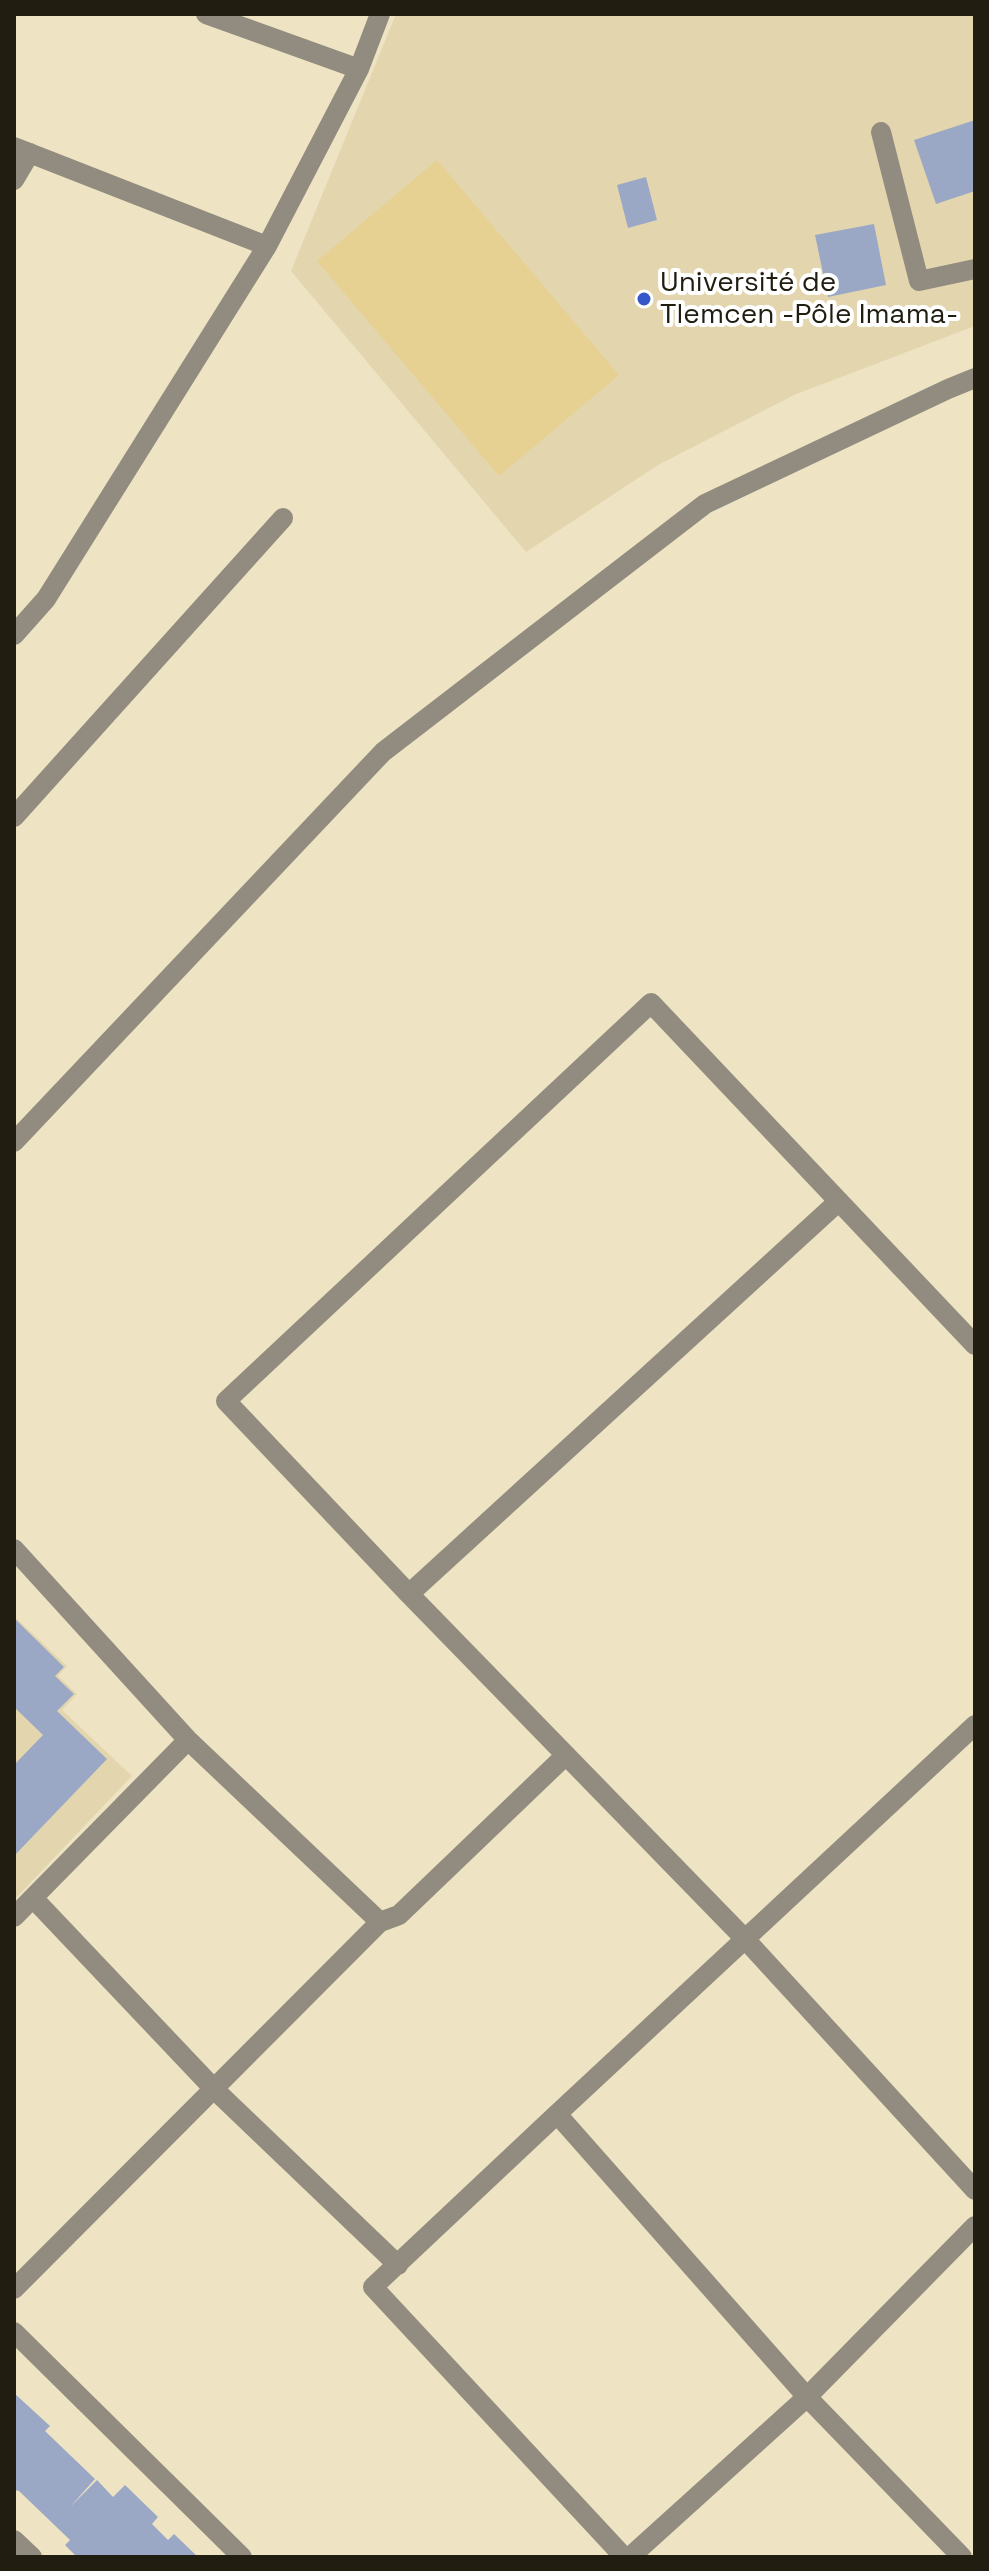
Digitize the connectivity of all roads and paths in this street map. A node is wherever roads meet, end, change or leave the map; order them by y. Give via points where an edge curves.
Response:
1 (206, 14) edge
2 (380, 14) edge
3 (359, 69) junction
4 (881, 132) dead end
5 (22, 150) edge
6 (14, 180) edge
7 (267, 246) junction
8 (975, 269) edge
9 (975, 378) edge
10 (283, 518) dead end
11 (14, 635) edge
12 (14, 817) edge
13 (14, 1142) edge
14 (839, 1201) junction
15 (975, 1345) edge
16 (14, 1549) edge
17 (409, 1594) junction
18 (975, 1725) edge
19 (188, 1740) junction
20 (566, 1755) junction
21 (33, 1898) junction
22 (14, 1917) edge
23 (380, 1922) junction
24 (745, 1939) junction
25 (215, 2090) junction
26 (557, 2114) junction
27 (975, 2190) edge
28 (975, 2226) edge
29 (398, 2265) junction
30 (14, 2289) edge
31 (14, 2332) edge
32 (807, 2397) junction
33 (14, 2540) edge
34 (32, 2557) edge
35 (242, 2557) edge
36 (627, 2557) edge
37 (962, 2557) edge

1 - 3 street
2 - 3 street
3 - 7 street
4 - 8 street via 919,281
5 - 6 street
5 - 7 street
7 - 11 street via 46,599
9 - 13 street via 705,504 383,752
10 - 12 street
14 - 15 street
14 - 17 street
14 - 17 street via 651,1003 226,1401
16 - 19 street
17 - 20 street
18 - 24 street
19 - 21 street
19 - 23 street
20 - 23 street via 399,1915
20 - 24 street
21 - 22 street
21 - 25 street
23 - 25 street
24 - 26 street
24 - 27 street
25 - 29 street
25 - 30 street
26 - 29 street
26 - 32 street
28 - 32 street
29 - 36 street via 373,2287
31 - 35 street
32 - 36 street
32 - 37 street
33 - 34 street

